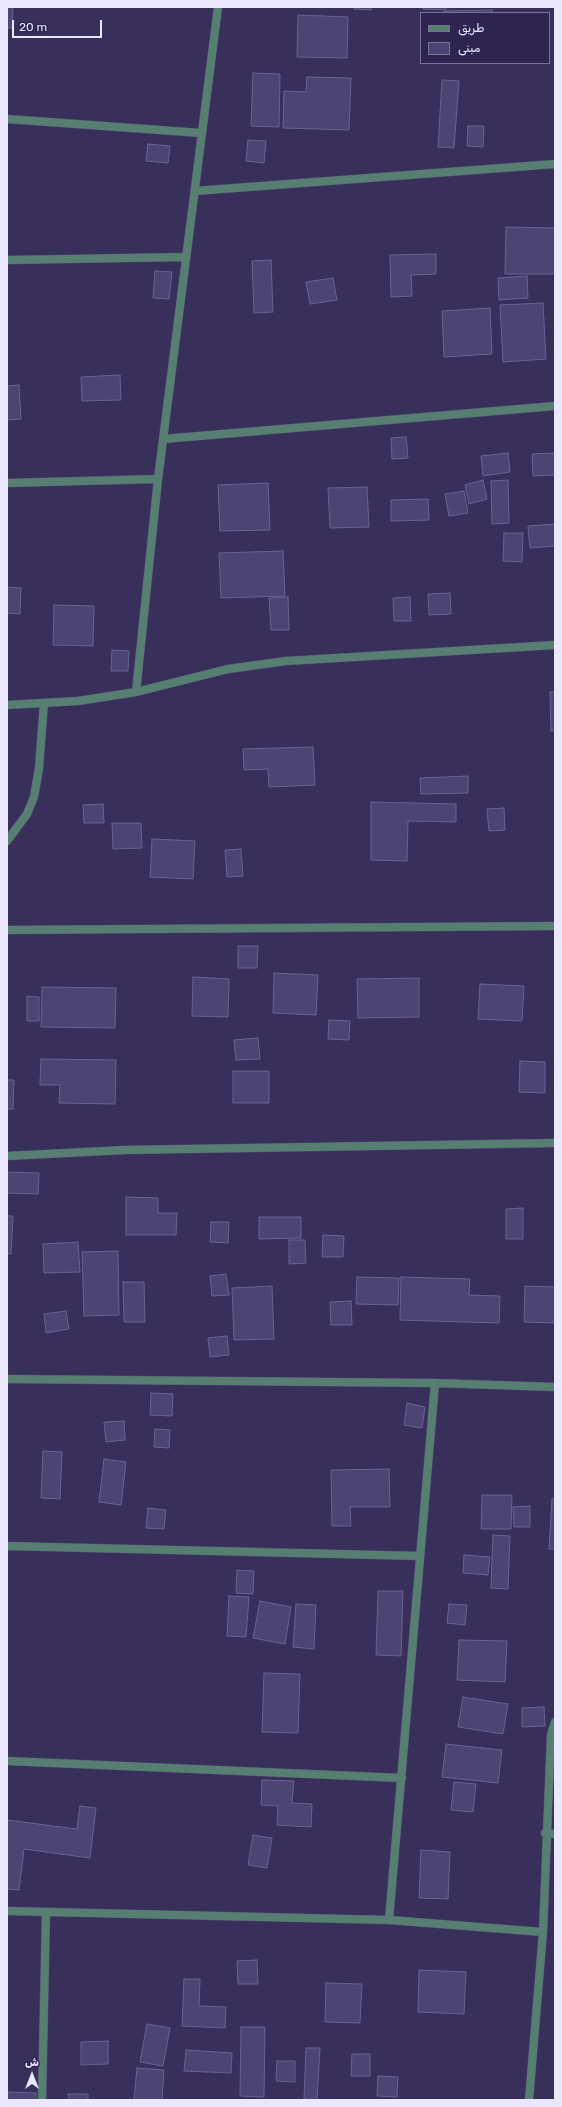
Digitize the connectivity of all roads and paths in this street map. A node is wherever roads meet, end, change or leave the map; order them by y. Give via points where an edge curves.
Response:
1 (218, 7) edge
2 (7, 119) edge
3 (201, 133) junction
4 (555, 164) edge
5 (195, 191) junction
6 (186, 256) junction
7 (7, 260) edge
8 (555, 406) edge
9 (163, 439) junction
10 (158, 479) junction
11 (7, 483) edge
12 (555, 645) edge
13 (136, 692) junction
14 (44, 703) junction
15 (7, 705) edge
16 (7, 841) edge
17 (555, 926) edge
18 (7, 930) edge
19 (555, 1143) edge
20 (7, 1156) edge
21 (7, 1379) edge
22 (435, 1384) junction
23 (555, 1387) edge
24 (7, 1546) edge
25 (420, 1556) junction
26 (555, 1722) edge
27 (7, 1761) edge
28 (402, 1778) junction
29 (545, 1833) junction
30 (555, 1834) edge
31 (7, 1911) edge
32 (46, 1912) junction
33 (389, 1920) junction
34 (543, 1932) junction
35 (42, 2100) edge
36 (529, 2100) edge

1 - 3 street
2 - 3 street
3 - 5 street
4 - 5 street
5 - 6 street
6 - 7 street
6 - 9 street
8 - 9 street
9 - 10 street
10 - 11 street
10 - 13 street
12 - 13 street via 286,661 221,670
13 - 14 street via 78,701
14 - 15 street
14 - 16 street via 34,797 26,814
17 - 18 street
19 - 20 street via 132,1150
21 - 22 street
22 - 23 street
22 - 25 street
24 - 25 street
25 - 28 street
26 - 29 street via 550,1735
27 - 28 street
28 - 33 street
29 - 30 street
29 - 34 street
31 - 32 street
32 - 33 street
32 - 35 street
33 - 34 street
34 - 36 street

